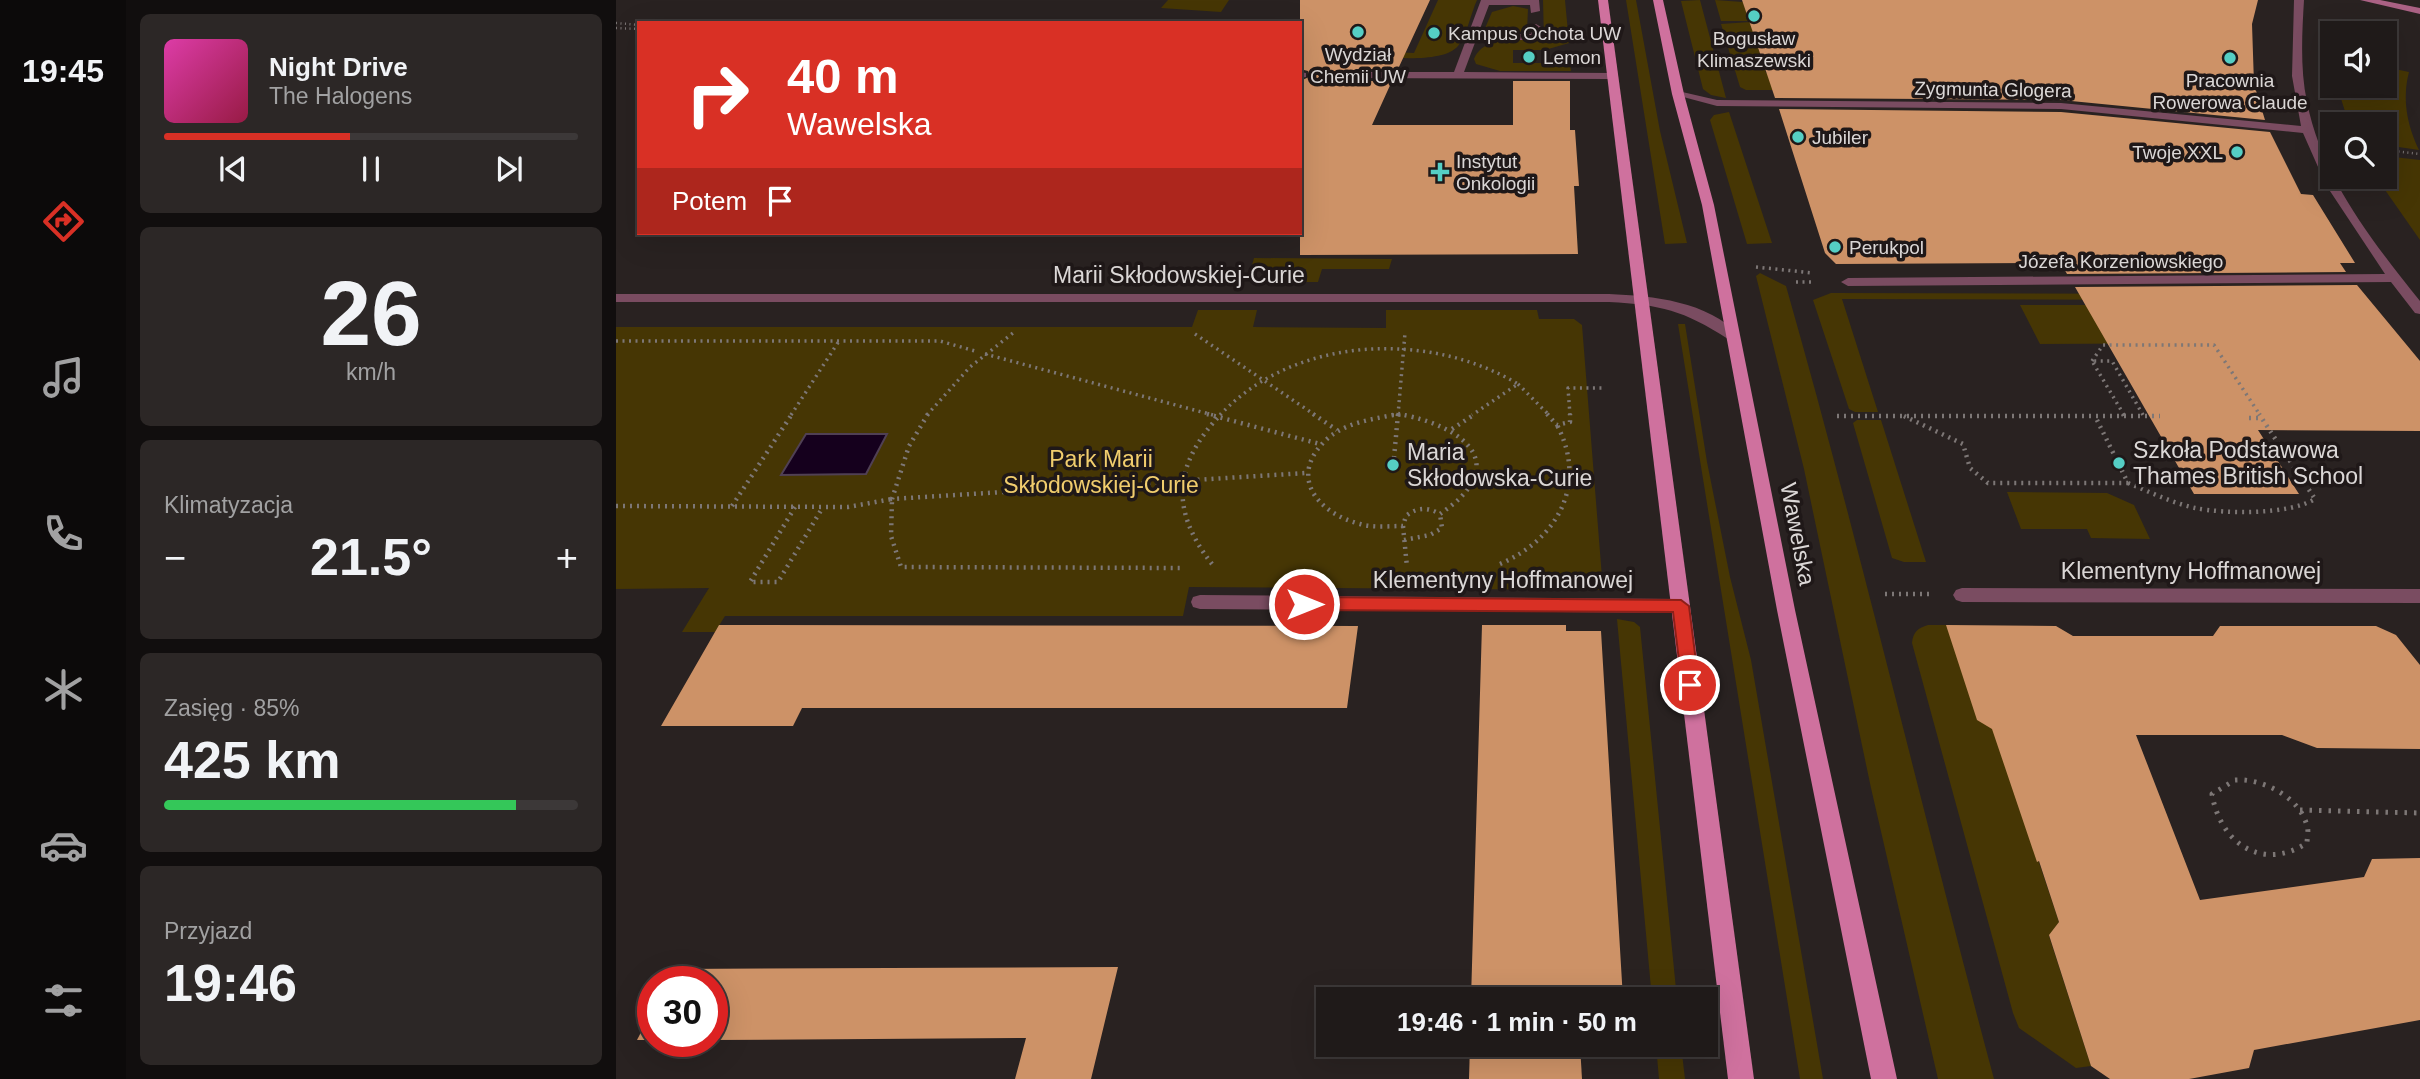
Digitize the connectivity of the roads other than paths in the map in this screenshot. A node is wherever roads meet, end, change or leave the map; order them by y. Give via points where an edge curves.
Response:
1 (1603, 0) edge
2 (1658, 0) edge
3 (2299, 0) edge
4 (2365, 0) edge
5 (1535, 11) dead end
6 (2420, 11) edge
7 (1536, 27) dead end
8 (1472, 37) junction
9 (1356, 75) dead end
10 (1458, 75) junction
11 (1613, 76) junction
12 (1678, 94) junction
13 (2307, 130) junction
14 (2394, 278) junction
15 (1848, 282) dead end
16 (616, 298) edge
17 (1641, 300) junction
18 (2420, 310) edge
19 (1733, 336) junction
20 (1962, 595) road end
21 (2420, 596) edge
22 (1200, 602) dead end
23 (1681, 606) junction
24 (1741, 1079) edge
25 (1884, 1079) edge

1 - 11 main road
2 - 12 main road, Wawelska
3 - 13 street via 2297,69
4 - 6 main road
5 - 8 street via 1535,2 1485,2
7 - 8 street via 1536,37
8 - 10 street
9 - 10 street
10 - 11 street
11 - 17 main road
12 - 13 street, Zygmunta Glogera via 1727,103 2061,106
12 - 19 main road, Wawelska via 1708,205
13 - 14 street via 2343,203
14 - 15 street, Józefa Korzeniowskiego
14 - 18 street
16 - 17 street, Marii Skłodowskiej-Curie
17 - 19 street, Marii Skłodowskiej-Curie via 1688,308
17 - 23 main road
19 - 25 main road, Wawelska
20 - 21 street, Klementyny Hoffmanowej
22 - 23 street, Klementyny Hoffmanowej
23 - 24 main road

